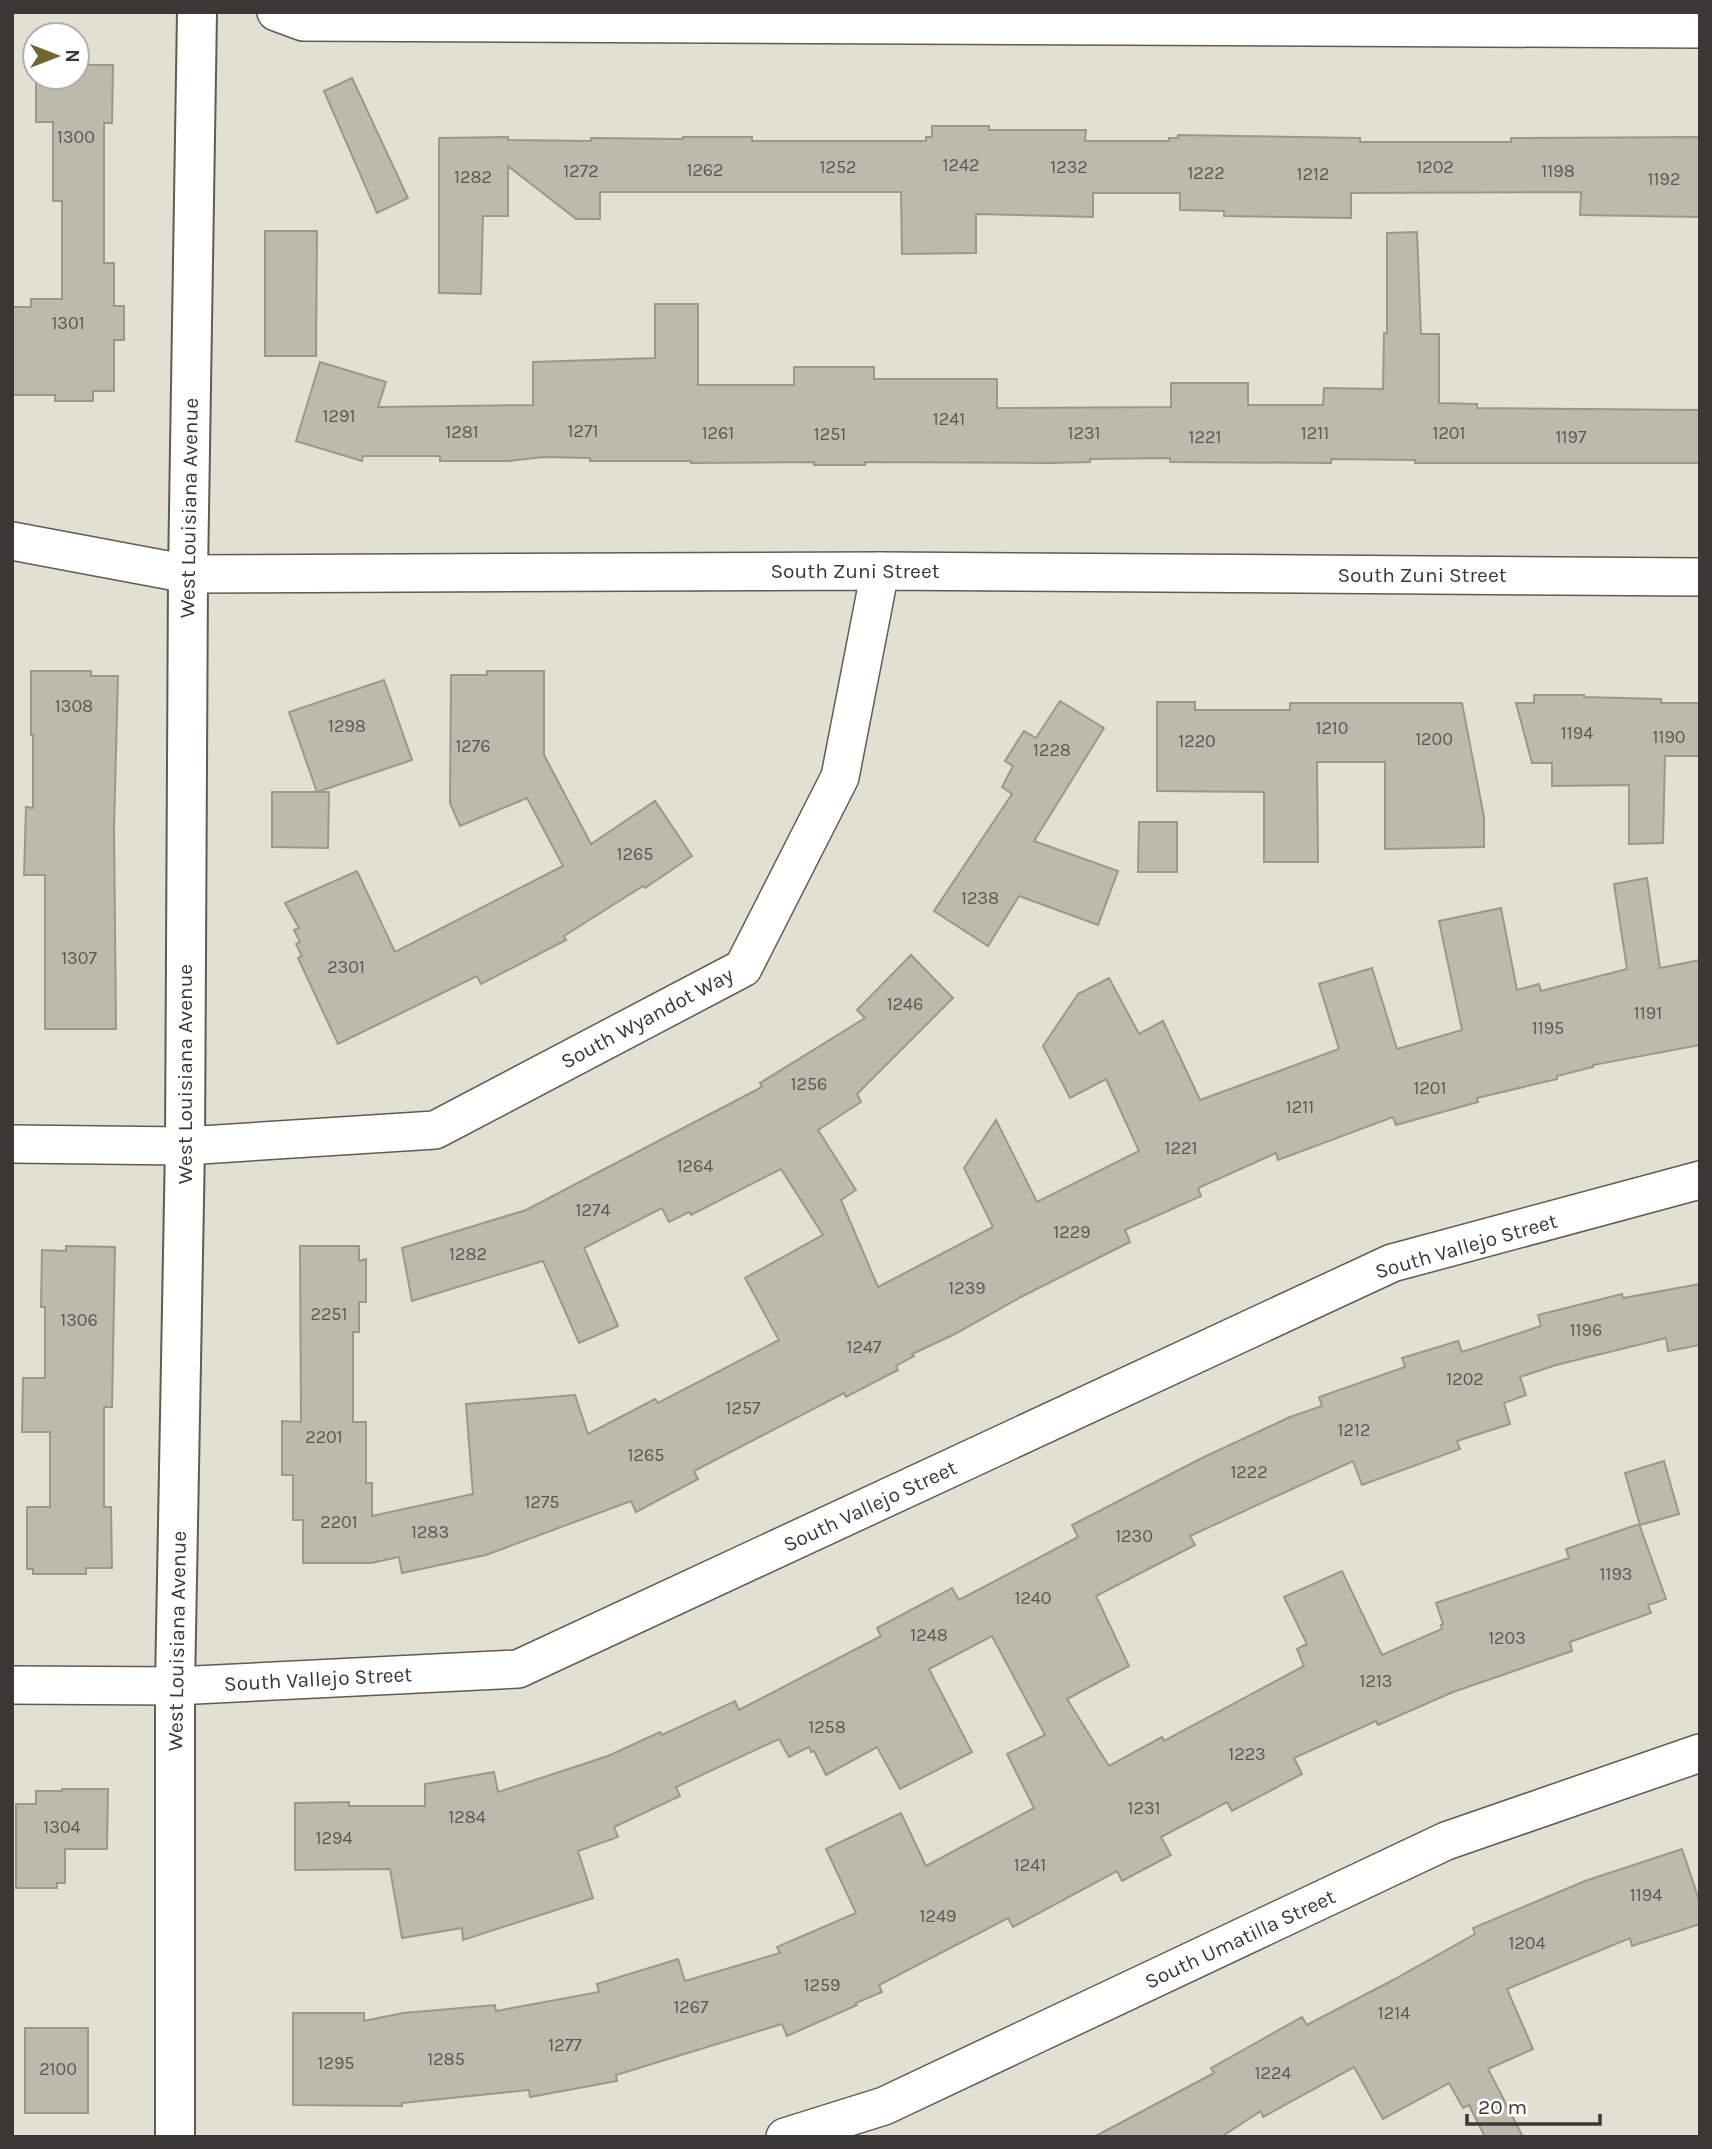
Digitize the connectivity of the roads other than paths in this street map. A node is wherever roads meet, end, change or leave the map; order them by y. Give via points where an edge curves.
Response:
1 (197, 12) edge
2 (276, 12) edge
3 (1700, 29) edge
4 (12, 541) edge
5 (880, 571) junction
6 (188, 574) junction
7 (1700, 577) edge
8 (12, 1144) edge
9 (185, 1146) junction
10 (1700, 1180) edge
11 (12, 1685) edge
12 (176, 1686) junction
13 (1700, 1753) edge
14 (176, 2137) edge
15 (785, 2137) edge

1 - 6 street, West Louisiana Avenue
2 - 3 street via 303,22
4 - 6 street, South Zuni Street
5 - 6 street, South Zuni Street
5 - 7 street, South Zuni Street
5 - 9 street, South Wyandot Way via 840,777 743,968 435,1130
6 - 9 street, West Louisiana Avenue
8 - 9 street, South Wyandot Way
9 - 12 street, West Louisiana Avenue
10 - 12 street, South Vallejo Street via 1392,1263 518,1670
11 - 12 street, South Vallejo Street
12 - 14 street, West Louisiana Avenue
13 - 15 street, South Umatilla Street via 1446,1841 884,2106

